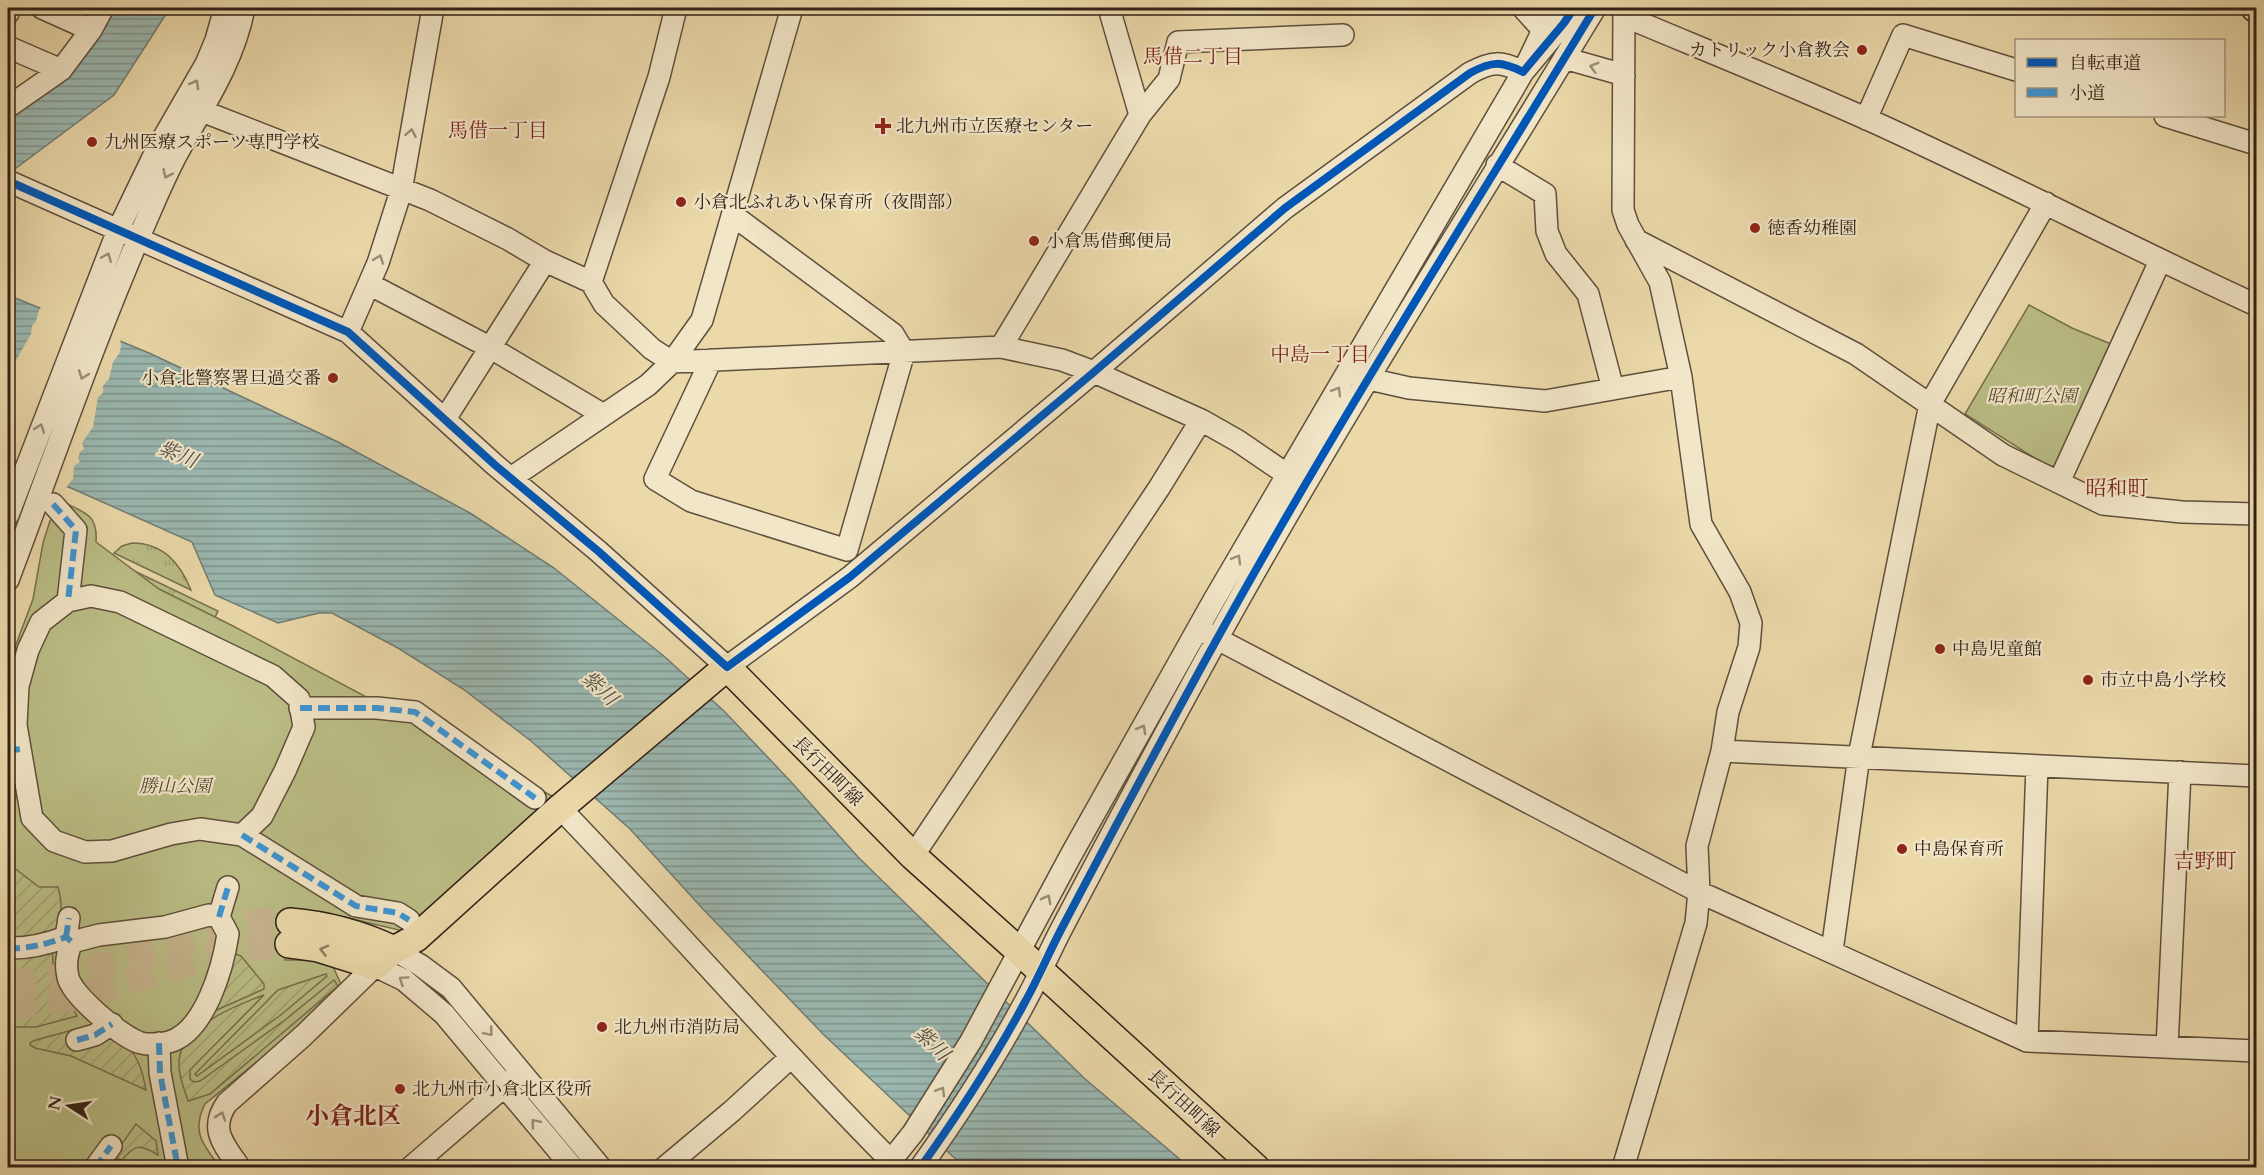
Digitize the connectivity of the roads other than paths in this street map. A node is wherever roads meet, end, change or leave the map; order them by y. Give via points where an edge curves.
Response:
1 (10, 8) edge
2 (42, 8) edge
3 (104, 8) edge
4 (225, 8) edge
5 (244, 8) edge
6 (433, 8) edge
7 (676, 8) edge
8 (792, 8) edge
9 (1109, 8) edge
10 (1523, 8) edge
11 (1556, 8) edge
12 (1574, 8) edge
13 (1595, 8) edge
14 (1624, 12) edge
15 (8, 13) edge
16 (91, 30) junction
17 (1543, 30) junction
18 (1343, 35) dead end
19 (8, 47) edge
20 (1564, 58) junction
21 (61, 70) junction
22 (2015, 70) edge
23 (1523, 72) junction
24 (1624, 75) junction
25 (8, 107) edge
26 (202, 111) junction
27 (1140, 115) junction
28 (2168, 117) edge
29 (1866, 118) junction
30 (2256, 144) edge
31 (1497, 165) junction
32 (8, 181) edge
33 (401, 190) junction
34 (2046, 203) junction
35 (734, 216) junction
36 (118, 230) junction
37 (139, 239) junction
38 (1636, 240) junction
39 (545, 261) junction
40 (2160, 261) junction
41 (591, 282) junction
42 (369, 284) junction
43 (2256, 305) edge
44 (94, 316) junction
45 (348, 332) junction
46 (1001, 346) junction
47 (490, 348) junction
48 (904, 352) junction
49 (711, 360) junction
50 (672, 362) junction
51 (1350, 368) junction
52 (1094, 372) junction
53 (1681, 377) junction
54 (1369, 380) junction
55 (1613, 389) junction
56 (1930, 404) junction
57 (602, 414) junction
58 (445, 419) junction
59 (1201, 420) junction
60 (1286, 475) junction
61 (511, 478) junction
62 (2058, 482) junction
63 (1304, 486) junction
64 (46, 498) junction
65 (2256, 514) edge
66 (8, 515) edge
67 (846, 550) junction
68 (850, 577) junction
69 (8, 580) edge
70 (68, 601) junction
71 (1198, 629) junction
72 (1217, 640) junction
73 (727, 667) junction
74 (300, 708) junction
75 (14, 750) edge
76 (1722, 751) junction
77 (1859, 756) junction
78 (2037, 766) junction
79 (2180, 772) junction
80 (2256, 776) edge
81 (535, 798) dead end
82 (560, 808) junction
83 (246, 842) junction
84 (913, 856) junction
85 (228, 886) dead end
86 (1699, 891) junction
87 (219, 917) junction
88 (409, 920) dead end
89 (69, 932) junction
90 (290, 933) tunnel mouth
91 (8, 948) edge
92 (1019, 951) junction
93 (1833, 951) junction
94 (384, 958) junction
95 (1040, 970) junction
96 (112, 1024) junction
97 (77, 1040) dead end
98 (2027, 1041) junction
99 (159, 1043) junction
100 (2167, 1047) junction
101 (2256, 1050) edge
102 (790, 1058) junction
103 (522, 1072) junction
104 (505, 1086) junction
105 (111, 1146) dead end
106 (176, 1157) edge
107 (923, 1163) edge
108 (891, 1165) edge
109 (94, 1167) edge
110 (240, 1167) edge
111 (410, 1167) edge
112 (573, 1167) edge
113 (601, 1167) edge
114 (664, 1167) edge
115 (1256, 1167) edge
116 (1623, 1167) edge

1 - 15 street
2 - 16 street
3 - 16 street
36 -> 4 street via 157,149 206,64
5 - 26 street via 236,40
33 -> 6 street
7 - 41 street via 659,77
8 - 35 street
9 - 27 street
10 - 17 street
11 - 17 street
12 - 23 street
13 - 20 street
14 - 24 street
14 - 29 street
16 - 21 street
17 - 23 street
18 - 27 street via 1178,42 1169,79
19 - 21 street
24 -> 20 street
20 - 31 street
21 - 25 street
22 - 29 street via 1903,35
23 - 51 street
23 - 52 street via 1500,63 1470,73 1285,208
24 - 38 street via 1623,210
26 - 33 street
26 -> 37 street via 177,154
27 - 46 street
28 - 30 street
29 - 34 street
31 - 54 street
31 - 55 street via 1545,194 1548,231 1556,254 1588,294
32 - 36 street
33 - 39 street via 440,205
42 -> 33 street
34 - 40 street
34 - 56 street
35 - 48 street via 893,334
35 - 50 street via 702,320
36 - 37 street
44 -> 36 street
37 - 44 street
37 - 45 street
38 - 53 street via 1660,282
38 - 56 street via 1856,354
39 - 41 street
39 - 47 street
40 - 43 street
40 - 62 street
41 - 50 street via 604,304 652,350
42 - 45 street
42 - 47 street
44 -> 64 street
66 -> 44 street
45 - 58 street
46 - 48 street
46 - 52 street
47 - 57 street
47 - 58 street
48 - 49 street
48 - 67 street
49 - 50 street
49 - 67 street via 655,479 691,501
50 - 57 street via 648,385
51 - 54 street
60 -> 51 street
52 - 59 street
52 - 68 street
53 - 55 street
53 - 76 street via 1701,524 1740,592 1751,623 1749,647 1728,712
54 - 55 street via 1409,388 1545,401
54 - 63 street
56 - 62 street via 2003,455
56 - 77 street
57 - 61 street
58 - 61 street
59 - 60 street
59 - 84 street
60 - 63 street
71 -> 60 street
61 - 73 street
62 - 65 street via 2103,504
63 - 72 street
64 - 69 street
64 - 70 street via 76,530
67 - 68 street
68 - 73 street
70 - 74 street via 91,596 120,602 273,676 299,699
70 - 75 street via 41,622 28,650 18,686
71 - 72 street
92 -> 71 street
72 - 86 street
72 - 95 street
73 - 82 main road
73 - 84 main road, 長行田町線
74 - 81 street via 415,712
74 - 83 street via 304,727
75 - 83 street via 32,818 54,841 68,847 85,852 112,851 200,829
76 - 77 street
76 - 86 street via 1697,846
77 - 78 street
77 - 93 street
78 - 79 street
78 - 98 street
79 - 80 street
79 - 100 street
82 - 94 main road via 416,938
82 - 102 street
83 - 88 street via 356,906 398,913
84 - 92 main road, 長行田町線
85 - 87 street
86 - 93 street
86 - 116 street via 1696,923
87 - 89 street via 209,915 165,927 99,935
87 - 99 street via 228,934 225,951 202,1013 183,1034
89 - 91 street via 22,949
89 - 96 street via 68,978 77,995
90 - 94 main road via 316,924 341,930
92 - 95 main road, 長行田町線
108 -> 92 street via 971,1041
93 - 98 street
94 -> 103 street via 420,964 451,988
104 -> 94 street via 444,1014 404,981
110 -> 94 street via 219,1134 222,1110
95 - 107 street via 984,1073
95 - 115 main road, 長行田町線
96 - 97 street
96 - 99 street via 141,1043
98 - 100 street
99 - 106 street via 160,1073
100 - 101 street
102 - 108 street
102 - 114 street
103 - 104 street
103 - 113 street
104 - 111 street
112 -> 104 street
105 - 109 street

